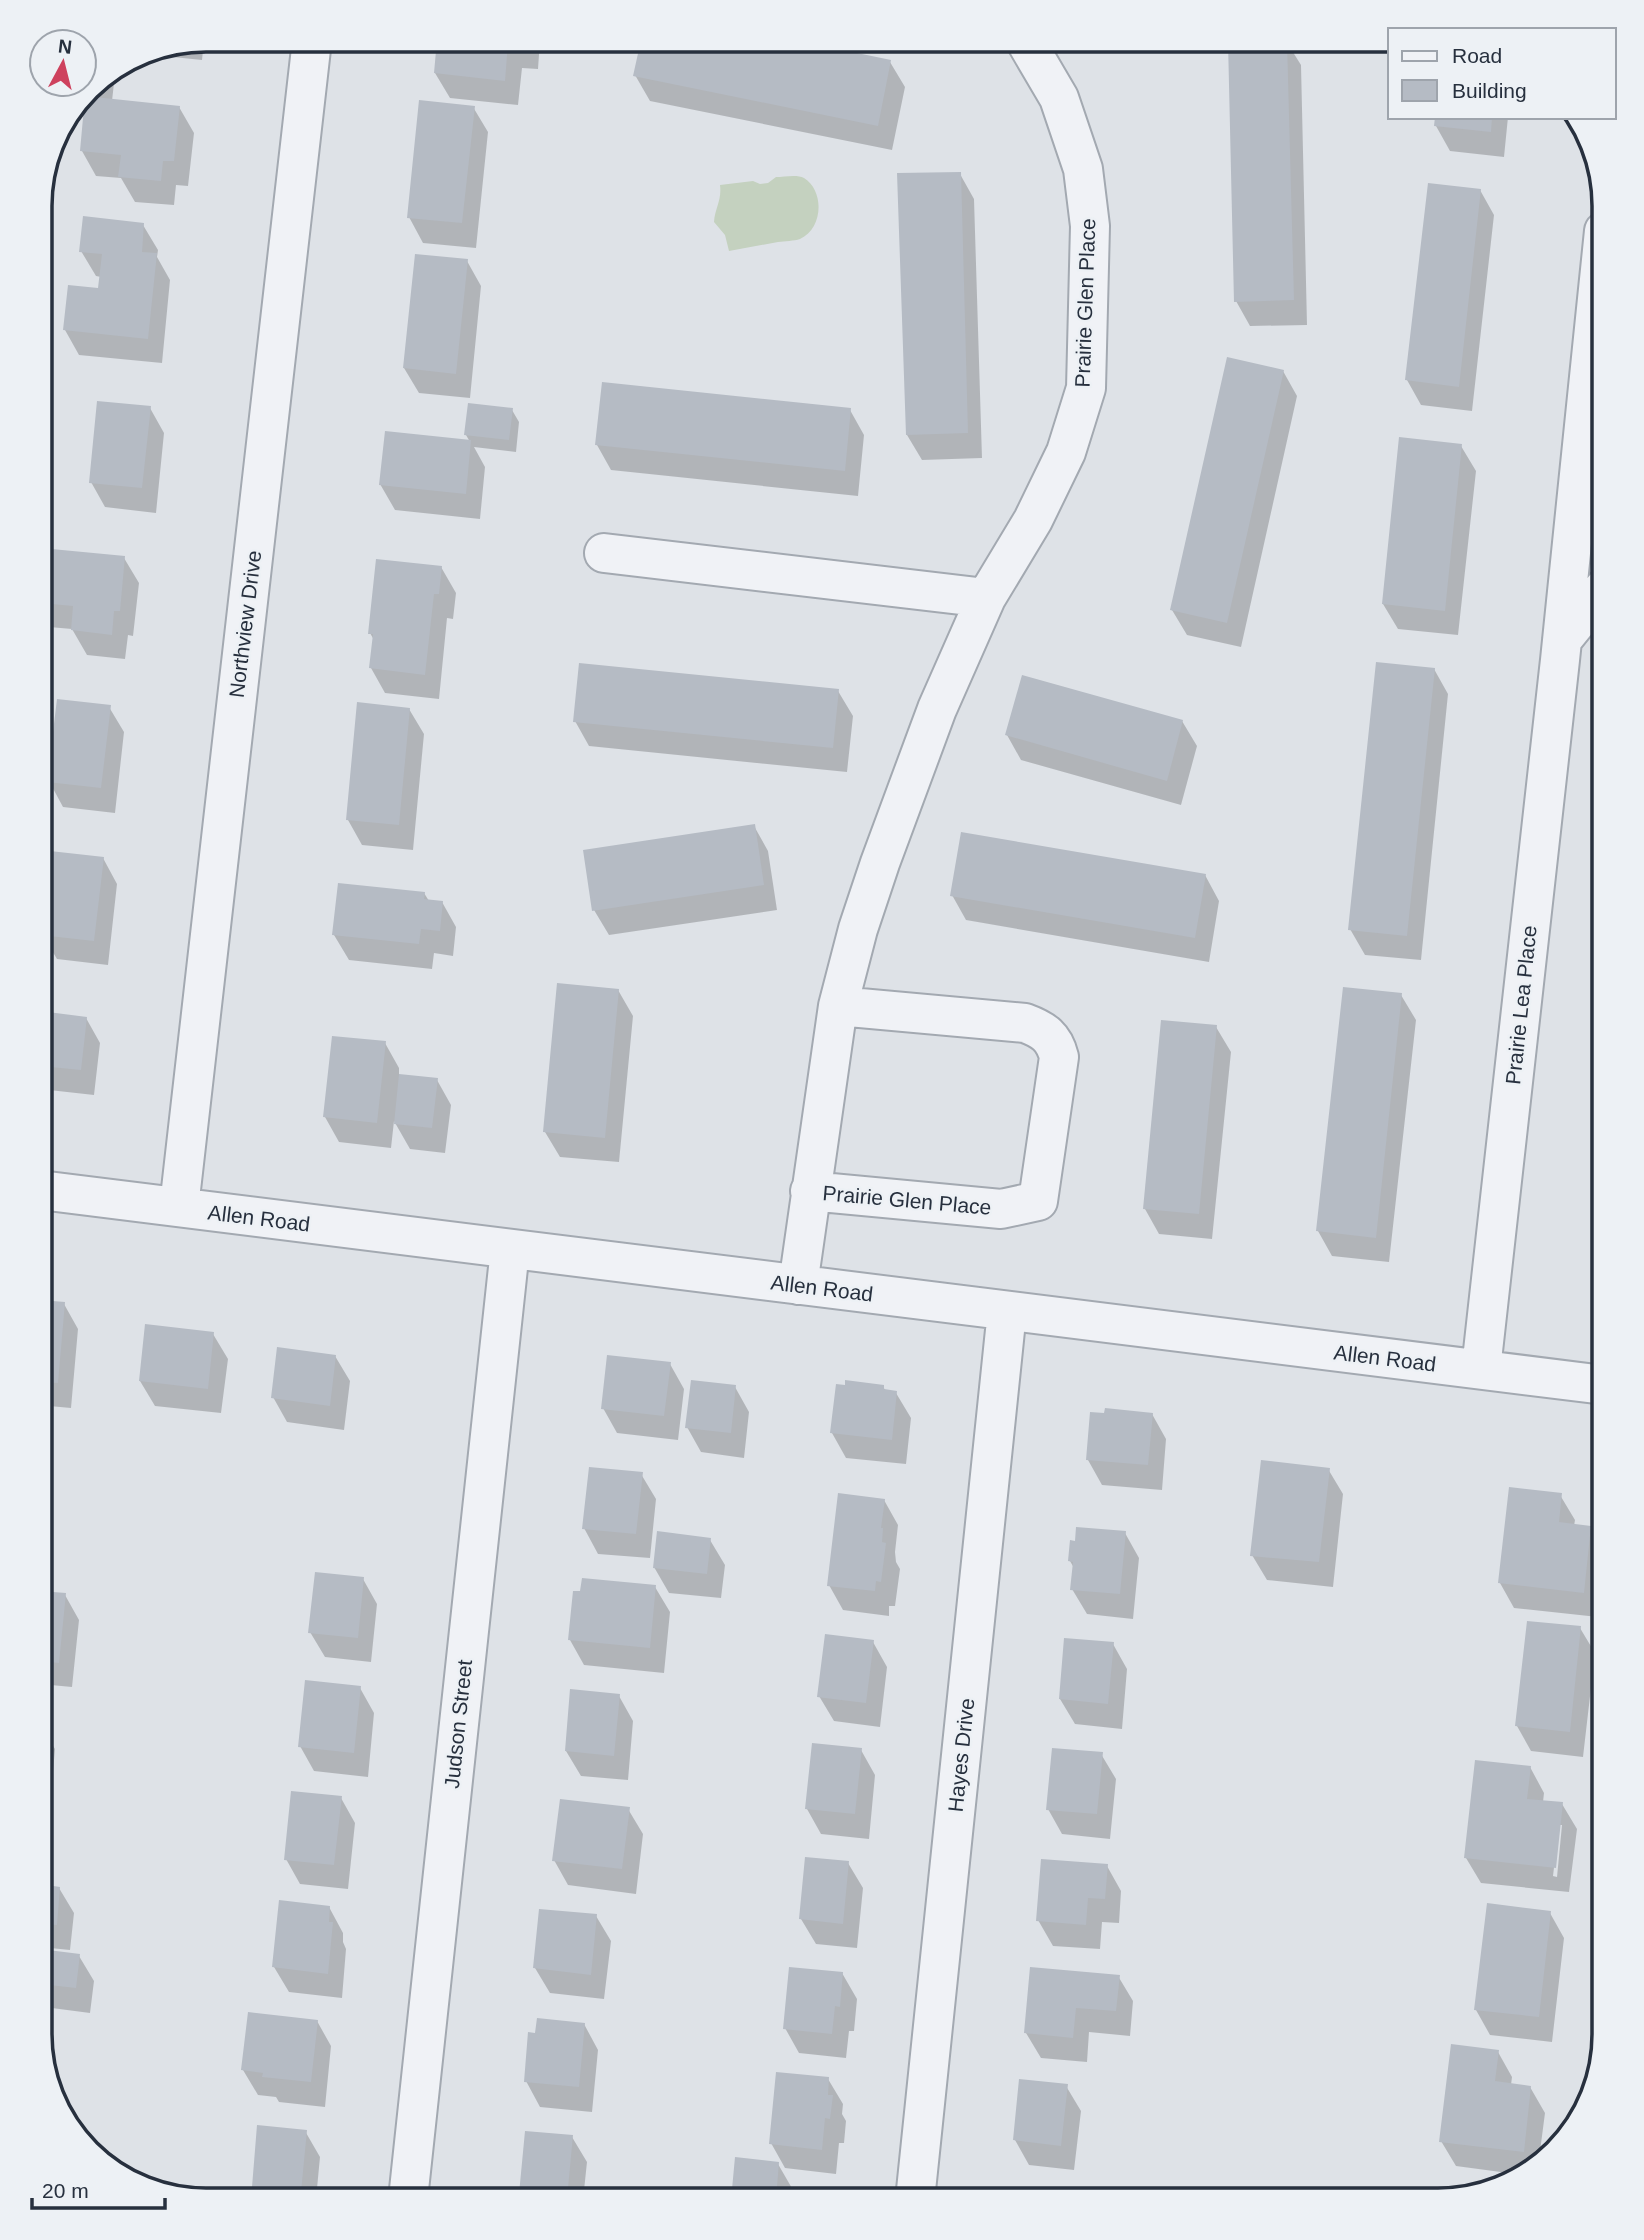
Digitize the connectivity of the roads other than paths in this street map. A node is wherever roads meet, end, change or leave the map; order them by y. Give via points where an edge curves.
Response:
1 (311, 53) edge
2 (1033, 53) edge
3 (1592, 403) edge
4 (604, 553) dead end
5 (986, 598) junction
6 (1592, 604) edge
7 (1562, 640) junction
8 (838, 1006) junction
9 (810, 1191) junction
10 (52, 1192) edge
11 (179, 1208) junction
12 (510, 1249) junction
13 (798, 1285) junction
14 (1007, 1311) junction
15 (1481, 1370) junction
16 (1592, 1384) edge
17 (409, 2187) edge
18 (916, 2188) edge

1 - 11 street, Northview Drive
2 - 5 street, Prairie Glen Place via 1059,98 1083,169 1090,226 1086,388 1066,452 1033,520
3 - 7 street, Prairie Lea Place
4 - 5 street
5 - 8 street, Prairie Glen Place via 937,709 880,863
6 - 7 street
7 - 15 street, Prairie Lea Place
8 - 9 street, Prairie Glen Place
8 - 9 street, Prairie Glen Place via 1025,1023 1047,1035 1059,1057 1043,1173 1038,1201 1001,1209
9 - 13 street, Prairie Glen Place
10 - 11 street, Allen Road
11 - 12 street, Allen Road
12 - 13 street, Allen Road
12 - 17 street, Judson Street
13 - 14 street, Allen Road
14 - 15 street, Allen Road
14 - 18 street, Hayes Drive
15 - 16 street, Allen Road

